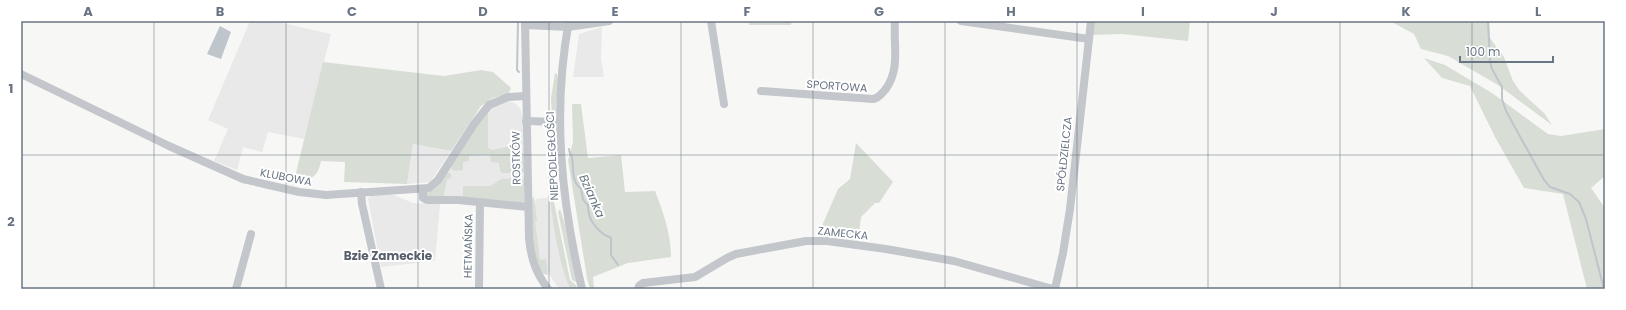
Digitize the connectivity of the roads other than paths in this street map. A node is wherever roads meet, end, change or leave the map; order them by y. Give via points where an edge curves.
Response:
1 (609, 21) edge
2 (710, 21) edge
3 (895, 21) edge
4 (961, 21) edge
5 (1091, 21) edge
6 (525, 23) edge
7 (568, 24) edge
8 (1089, 39) junction
9 (21, 74) edge
10 (761, 91) dead end
11 (526, 96) junction
12 (724, 104) dead end
13 (526, 121) junction
14 (559, 122) junction
15 (423, 189) junction
16 (361, 192) junction
17 (480, 203) junction
18 (528, 207) junction
19 (251, 234) dead end
20 (236, 289) edge
21 (381, 289) edge
22 (479, 289) edge
23 (548, 289) edge
24 (582, 289) edge
25 (638, 289) edge
26 (1054, 289) edge

1 - 7 street
2 - 12 street
3 - 10 street, SPORTOWA via 895,71 890,84 877,98
4 - 8 street
5 - 8 street, SPÓŁDZIELCZA
6 - 7 street
6 - 11 street, ROSTKÓW
7 - 14 street, NIEPODLEGŁOŚCI
8 - 26 street, SPÓŁDZIELCZA via 1070,209
9 - 16 street, KLUBOWA via 243,179 315,194
11 - 13 street, ROSTKÓW
11 - 15 street via 508,97 489,105 438,180 429,188
13 - 14 street
13 - 18 street, ROSTKÓW
14 - 24 street, NIEPODLEGŁOŚCI via 567,216
15 - 16 street, KLUBOWA
15 - 17 street, HETMAŃSKA via 425,200
16 - 21 street
17 - 18 street, HETMAŃSKA
17 - 22 street, HETMAŃSKA
18 - 23 street, ROSTKÓW via 531,258 539,277
19 - 20 street
25 - 26 street, ZAMECKA via 643,283 695,277 736,254 817,240 954,261

